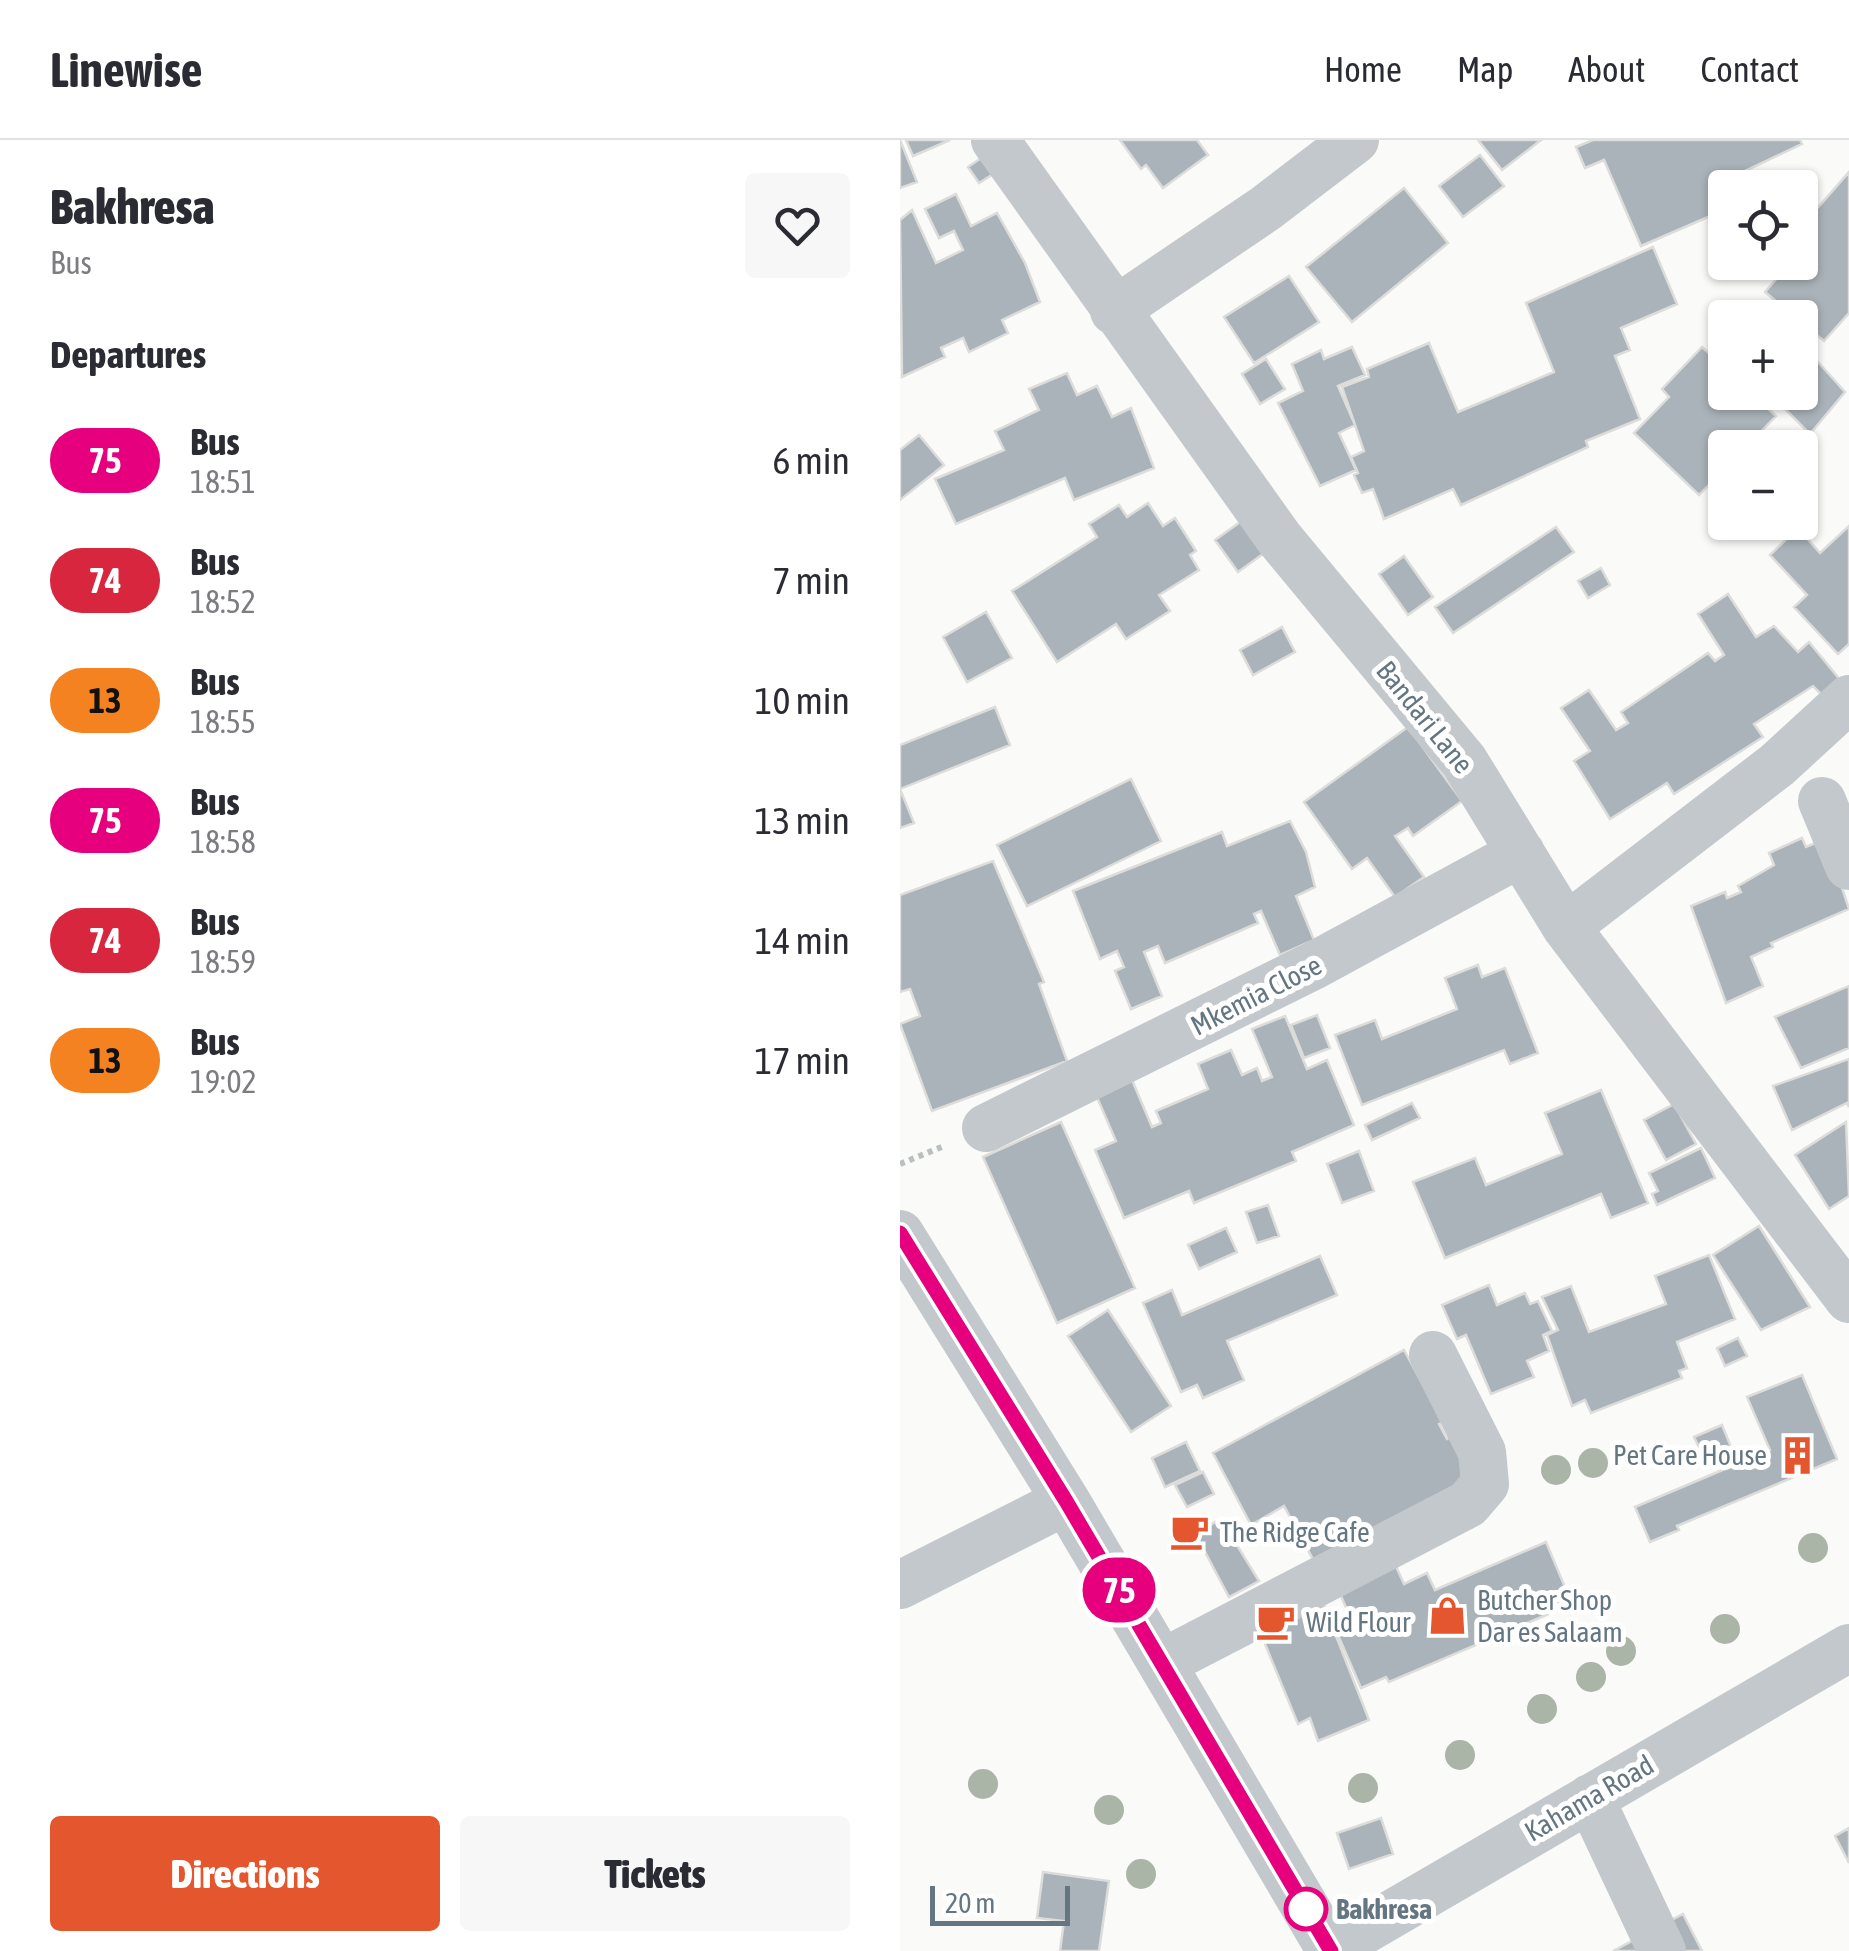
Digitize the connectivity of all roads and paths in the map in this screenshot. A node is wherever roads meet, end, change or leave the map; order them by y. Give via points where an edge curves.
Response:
1 (995, 140) edge
2 (1354, 140) edge
3 (1114, 311) junction
4 (1849, 699) edge
5 (1822, 801) dead end
6 (1521, 853) junction
7 (1849, 866) edge
8 (1566, 927) junction
9 (986, 1128) dead end
10 (900, 1234) edge
11 (1835, 1248) edge
12 (1849, 1299) edge
13 (1433, 1355) dead end
14 (1066, 1501) junction
15 (900, 1584) edge
16 (1849, 1648) edge
17 (1162, 1664) junction
18 (1590, 1798) junction
19 (1330, 1950) edge
20 (1662, 1951) edge

1 - 3 street, Bandari Lane
2 - 3 street
3 - 6 street, Bandari Lane via 1279,538 1464,762
4 - 8 street via 1778,764
5 - 7 street
6 - 8 street, Bandari Lane
6 - 9 street, Mkemia Close via 1316,965
8 - 11 street, Bandari Lane
10 - 14 street
11 - 12 street, Bandari Lane
13 - 17 street via 1482,1452 1485,1484 1468,1504
14 - 15 street
14 - 17 street
16 - 18 street, Kahama Road
17 - 19 street
18 - 19 street, Kahama Road
18 - 20 street

